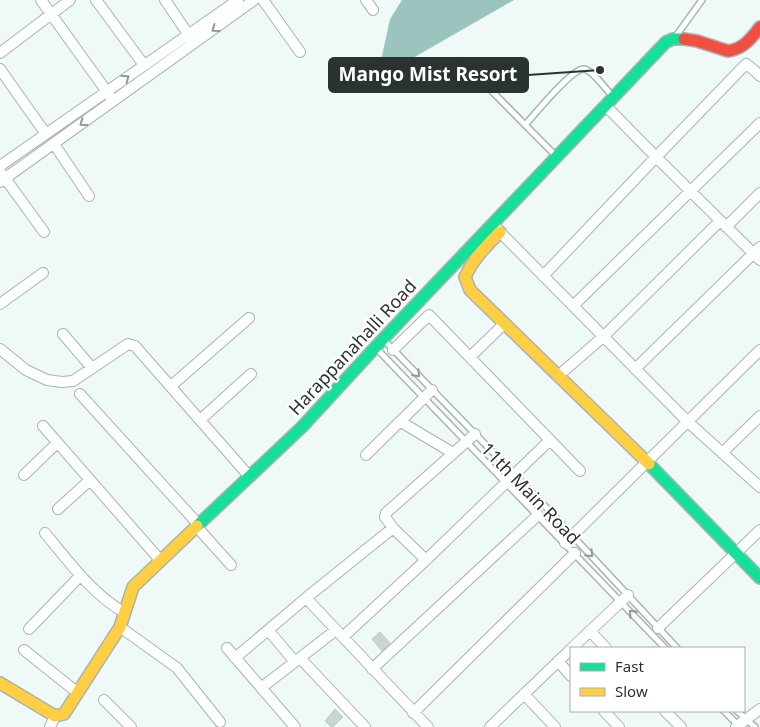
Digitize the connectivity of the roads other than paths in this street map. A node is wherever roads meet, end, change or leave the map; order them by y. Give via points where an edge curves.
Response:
1 (41, 0) edge
2 (70, 0) edge
3 (96, 0) edge
4 (165, 0) edge
5 (238, 0) edge
6 (254, 0) edge
7 (263, 0) edge
8 (366, 0) edge
9 (702, 0) edge
10 (373, 10) dead end
11 (51, 14) junction
12 (760, 27) edge
13 (674, 38) junction
14 (191, 39) junction
15 (300, 52) dead end
16 (0, 53) edge
17 (462, 61) dead end
18 (144, 65) junction
19 (0, 68) edge
20 (758, 73) edge
21 (107, 92) junction
22 (609, 101) junction
23 (113, 102) junction
24 (760, 123) edge
25 (525, 125) junction
26 (46, 134) junction
27 (54, 144) junction
28 (556, 156) junction
29 (656, 157) junction
30 (0, 166) edge
31 (2, 177) edge
32 (691, 192) junction
33 (760, 193) edge
34 (89, 196) dead end
35 (723, 224) junction
36 (496, 228) junction
37 (44, 232) dead end
38 (758, 254) edge
39 (42, 273) dead end
40 (543, 276) junction
41 (0, 304) edge
42 (573, 306) junction
43 (249, 318) dead end
44 (504, 324) junction
45 (63, 334) dead end
46 (603, 337) junction
47 (379, 343) junction
48 (0, 348) edge
49 (393, 350) junction
50 (760, 350) edge
51 (470, 357) junction
52 (92, 368) junction
53 (635, 369) junction
54 (251, 374) dead end
55 (558, 376) junction
56 (170, 386) junction
57 (432, 390) junction
58 (80, 394) dead end
59 (425, 399) junction
60 (760, 416) edge
61 (200, 420) junction
62 (687, 421) junction
63 (401, 422) junction
64 (43, 426) dead end
65 (475, 434) junction
66 (550, 440) junction
67 (466, 442) junction
68 (57, 443) junction
69 (453, 453) junction
70 (722, 453) junction
71 (366, 455) dead end
72 (647, 462) junction
73 (580, 471) dead end
74 (24, 475) dead end
75 (514, 475) junction
76 (249, 476) junction
77 (90, 480) junction
78 (506, 483) junction
79 (758, 483) edge
80 (58, 509) dead end
81 (538, 515) junction
82 (197, 525) junction
83 (394, 528) junction
84 (760, 530) edge
85 (45, 533) dead end
86 (569, 539) junction
87 (736, 553) junction
88 (575, 554) junction
89 (160, 560) junction
90 (426, 560) junction
91 (231, 565) dead end
92 (80, 576) junction
93 (760, 578) edge
94 (306, 598) junction
95 (624, 598) junction
96 (125, 613) junction
97 (120, 627) junction
98 (658, 628) junction
99 (29, 629) dead end
100 (269, 631) junction
101 (590, 631) junction
102 (339, 634) junction
103 (573, 647) edge
104 (605, 647) edge
105 (664, 647) edge
106 (676, 647) edge
107 (227, 648) dead end
108 (24, 650) dead end
109 (570, 650) edge
110 (235, 658) junction
111 (298, 660) junction
112 (558, 661) junction
113 (372, 669) junction
114 (570, 675) edge
115 (0, 683) edge
116 (262, 688) junction
117 (78, 693) junction
118 (524, 694) junction
119 (104, 700) dead end
120 (760, 709) edge
121 (605, 712) edge
122 (666, 712) edge
123 (725, 712) edge
124 (737, 712) edge
125 (413, 713) junction
126 (53, 722) edge
127 (220, 722) dead end
128 (495, 725) edge
129 (743, 725) edge
130 (131, 727) edge
131 (295, 727) edge
132 (366, 727) edge
133 (428, 727) edge
134 (556, 727) edge
135 (619, 727) edge
136 (681, 727) edge

1 - 11 street
2 - 11 street
3 - 18 street
4 - 14 street
5 - 14 street
6 -> 14 street
7 - 15 street
8 - 10 street
9 - 13 lane
11 - 16 street
11 - 21 street
12 - 13 street via 743,47 728,52
13 - 22 street, Harappanahalli Road via 666,42
14 - 18 street
14 - 23 street
17 - 25 lane
21 -> 18 street
19 - 26 street
20 - 29 street via 746,64
21 - 23 street
21 - 26 street
22 - 25 lane via 590,71 578,70
22 - 28 street, Harappanahalli Road
22 - 29 street
23 -> 27 street
24 - 32 street
25 - 28 lane
26 - 30 street
27 - 31 street
27 - 34 street
28 - 36 street, Harappanahalli Road
29 - 32 street
29 - 40 street
31 - 37 street
32 - 35 street
32 - 42 street
33 - 35 street
35 - 38 street
35 - 46 street
36 - 40 street
36 - 44 street via 465,277 470,290
36 - 47 street, Harappanahalli Road
38 - 53 street
39 - 41 street
40 - 42 street
42 - 46 street
43 - 56 street
44 - 51 street
44 - 55 street
45 - 52 street
46 - 53 street
46 - 55 street
47 - 49 lane, 11th Main Road
47 - 59 lane, 11th Main Road
47 - 76 street, Harappanahalli Road via 302,427
48 - 52 street via 26,370 46,380 73,381
49 - 51 street via 429,315
49 -> 57 lane, 11th Main Road
50 - 62 street
51 - 66 street
52 - 56 street via 132,344
53 - 62 street
54 - 61 street
55 - 72 street
56 - 61 street
57 - 59 street
57 - 65 lane, 11th Main Road
58 - 82 street
59 - 63 street
59 - 67 lane, 11th Main Road
60 - 70 street
61 - 76 street
62 - 70 street
62 - 72 street
63 - 69 street
63 - 71 street
64 - 68 street
65 - 67 street
65 - 75 lane, 11th Main Road
66 - 73 street
66 - 75 street
67 - 69 street
67 - 78 lane, 11th Main Road
68 - 74 street
68 - 77 street
69 - 83 street via 386,514 385,519
70 - 79 street
72 - 86 street
72 - 87 street
75 - 78 street
75 - 86 lane, 11th Main Road
76 - 82 street, Harappanahalli Road
77 - 80 street
77 - 89 street
78 - 81 lane, 11th Main Road
78 - 90 street
81 - 86 lane, 11th Main Road
81 - 113 street
82 - 89 street, Harappanahalli Road
82 - 91 street
83 - 90 street
83 - 94 street
84 - 87 street
85 - 92 street
86 - 88 lane, 11th Main Road
86 -> 95 lane, 11th Main Road
87 - 93 street
87 - 98 street
88 - 95 lane, 11th Main Road
88 - 125 street
89 - 96 street, Harappanahalli Road via 133,587
90 - 102 street
92 - 96 street
92 - 99 street
94 - 100 street
94 - 102 street
95 - 98 lane, 11th Main Road
95 - 101 street
105 -> 95 lane, 11th Main Road
96 - 97 street, Harappanahalli Road
97 - 117 street, Harappanahalli Road
97 - 127 street via 177,668
98 - 106 lane, 11th Main Road
100 - 110 street
100 - 111 street
101 - 103 street
101 - 104 street
102 - 111 street
102 - 113 street
107 - 110 street
108 - 117 street
109 - 112 street
110 - 116 street
111 - 116 street
111 - 132 street
112 - 114 street
112 - 118 street
113 - 125 street
115 - 126 street, Harappanahalli Road
116 - 131 street
117 - 126 street, Harappanahalli Road via 64,714
118 - 128 street
118 - 134 street
119 - 130 street
120 - 129 street
121 - 135 street
122 - 136 street
123 - 129 lane
124 - 129 lane
125 - 133 street

